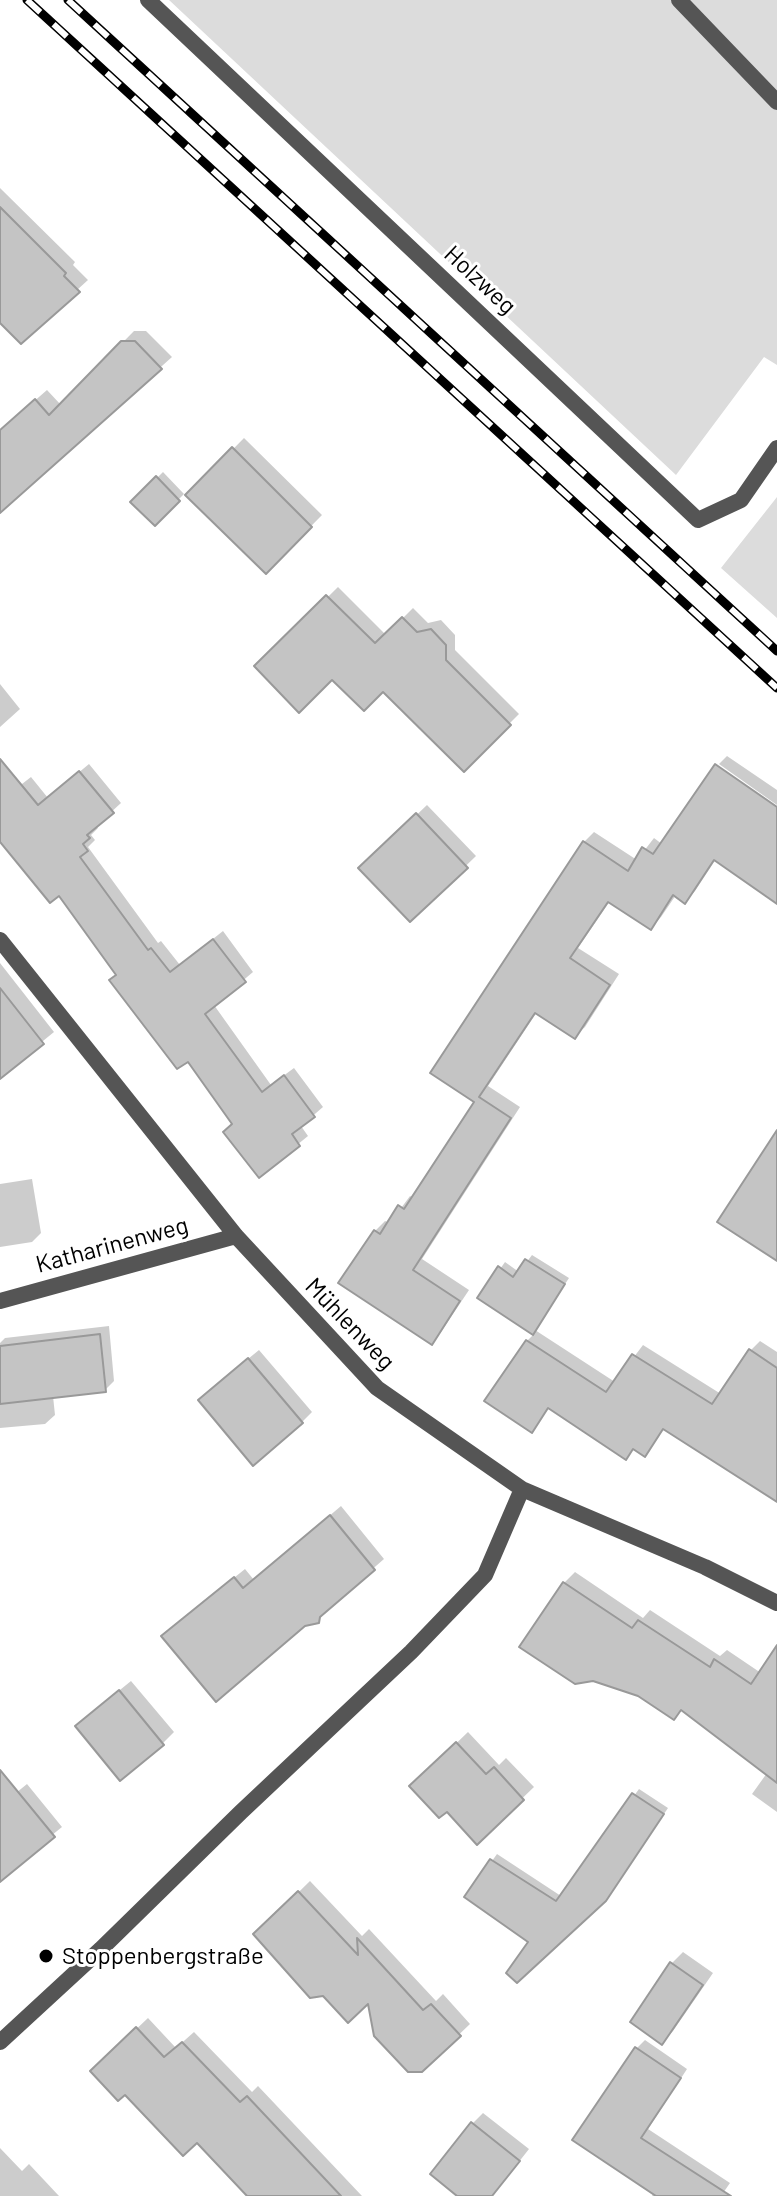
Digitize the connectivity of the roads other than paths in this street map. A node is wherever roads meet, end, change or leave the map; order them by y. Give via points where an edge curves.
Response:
1 (148, 0) edge
2 (679, 0) edge
3 (777, 102) edge
4 (777, 448) edge
5 (0, 940) edge
6 (236, 1236) junction
7 (0, 1301) edge
8 (522, 1489) junction
9 (777, 1603) edge
10 (0, 2042) edge

1 - 4 street, Holzweg via 698,520 741,500
2 - 3 street
5 - 6 street, Mühlenweg
6 - 7 street, Katharinenweg
6 - 8 street, Mühlenweg via 377,1388
8 - 9 street, Mühlenweg
8 - 10 street via 485,1575 411,1652

